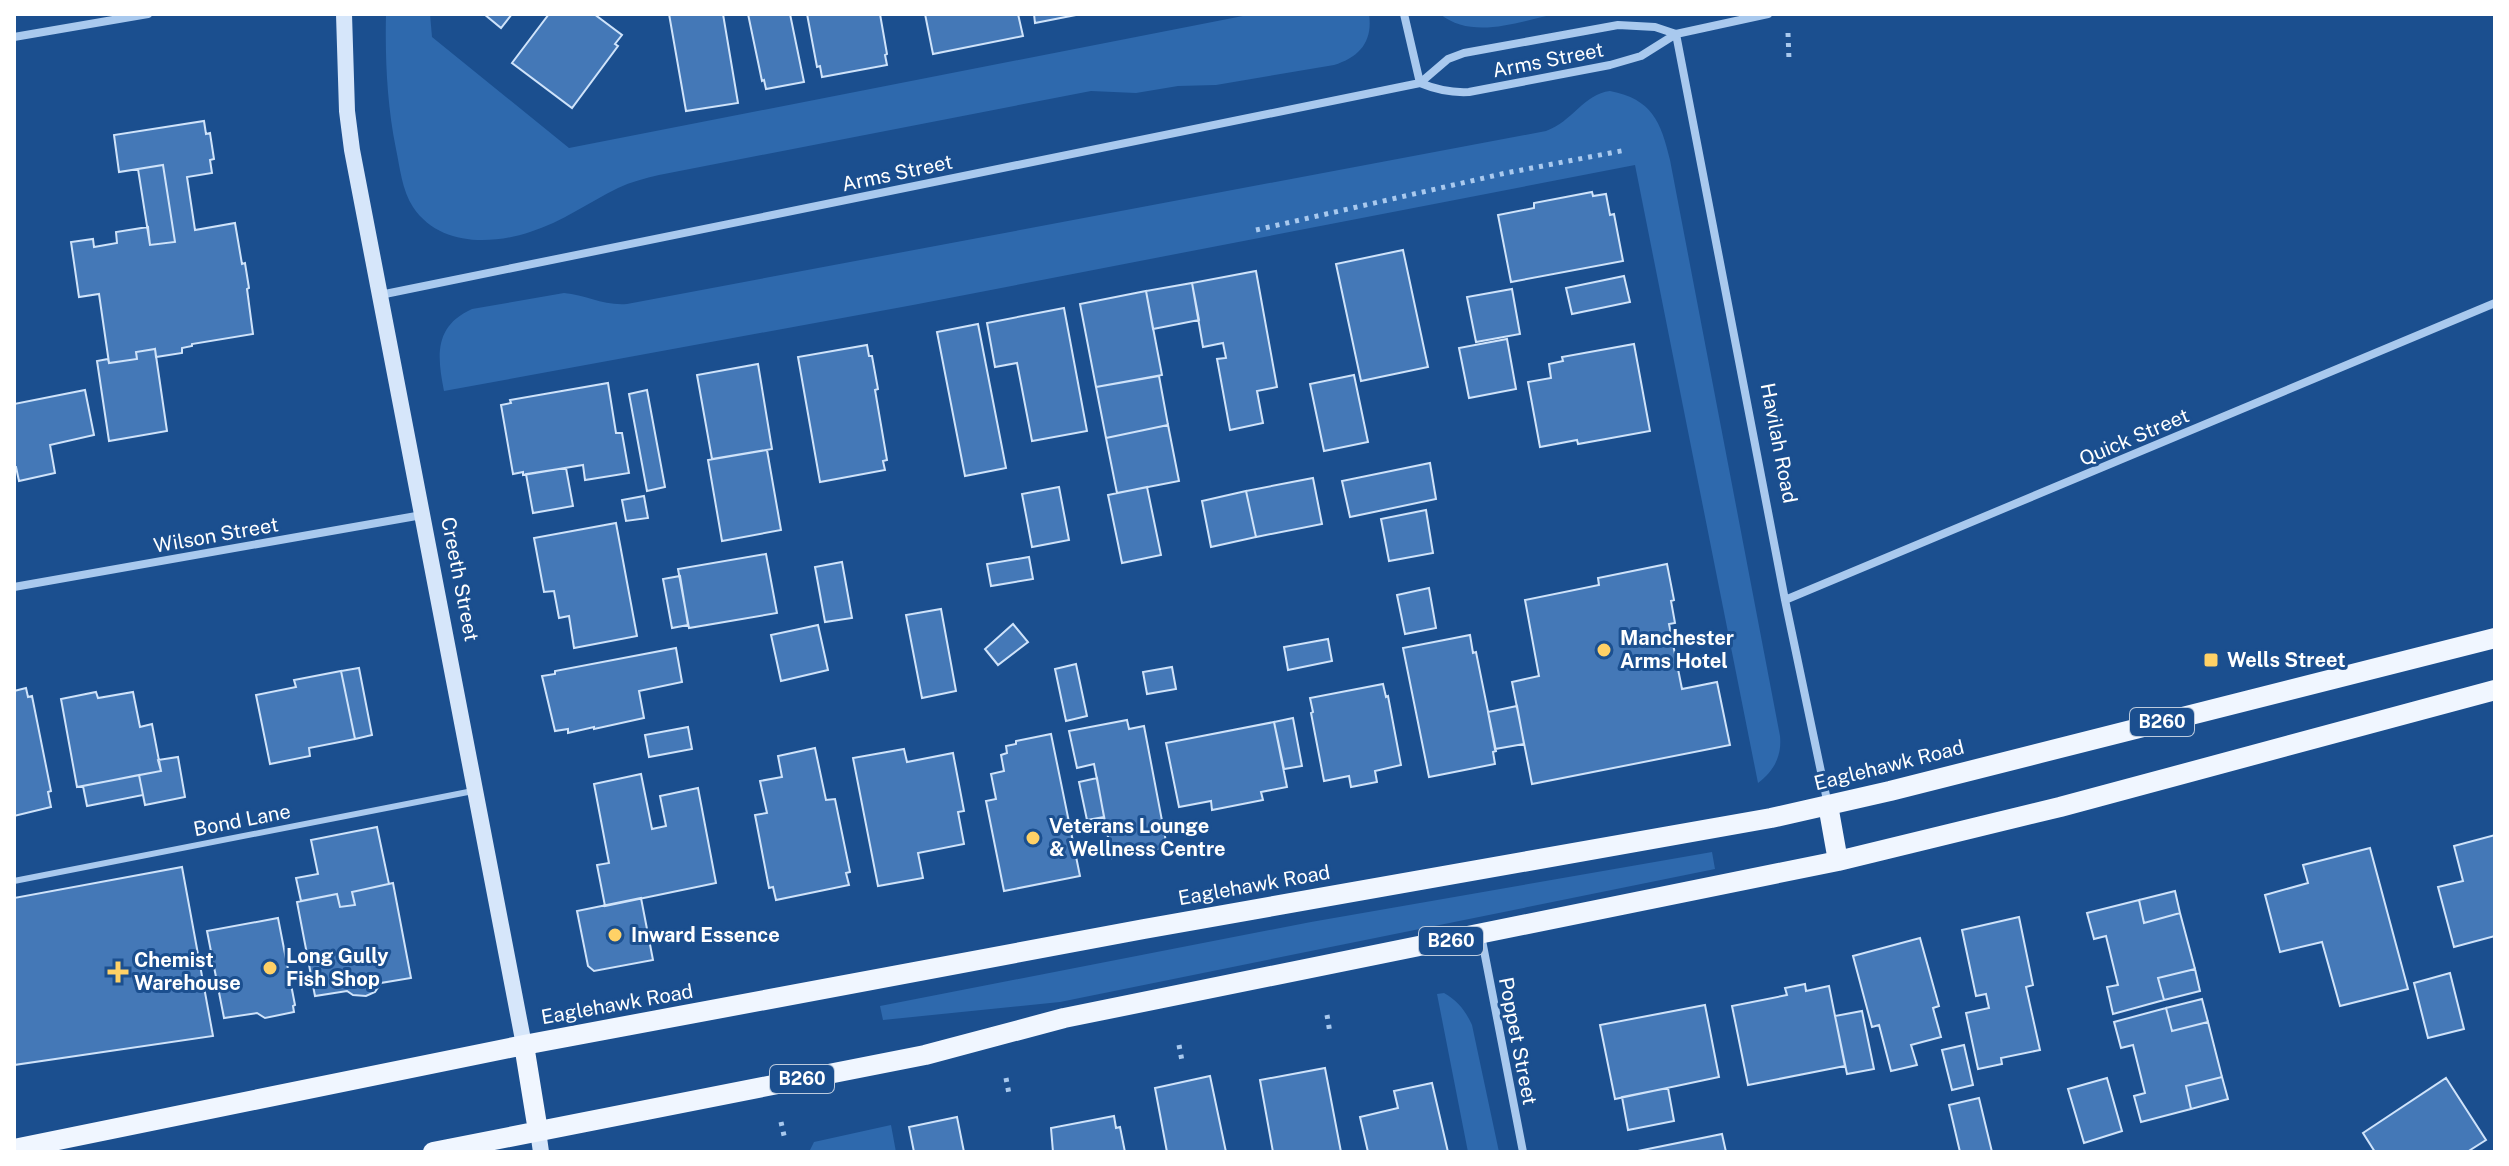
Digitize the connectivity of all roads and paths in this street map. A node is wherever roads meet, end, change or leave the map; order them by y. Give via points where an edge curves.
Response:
1 (148, 14) edge
2 (344, 14) edge
3 (1404, 14) edge
4 (1768, 14) edge
5 (1676, 34) junction
6 (14, 37) edge
7 (1420, 83) junction
8 (1626, 150) dead end
9 (1256, 230) dead end
10 (380, 295) junction
11 (2495, 303) edge
12 (423, 515) junction
13 (14, 587) edge
14 (1785, 600) junction
15 (2495, 638) edge
16 (2495, 690) edge
17 (476, 790) junction
18 (1828, 805) junction
19 (1838, 861) junction
20 (14, 881) edge
21 (1481, 935) junction
22 (1327, 1015) dead end
23 (1330, 1033) dead end
24 (524, 1045) junction
25 (1179, 1045) dead end
26 (1182, 1061) dead end
27 (1006, 1078) dead end
28 (1009, 1094) dead end
29 (781, 1122) dead end
30 (538, 1131) junction
31 (785, 1140) dead end
32 (14, 1149) edge
33 (433, 1152) edge
34 (541, 1152) edge
35 (1523, 1152) edge

1 - 6 street
2 - 10 street, Creeth Street via 347,111
3 - 7 street
4 - 5 street, Arms Street
5 - 7 street, Arms Street via 1621,62 1469,92
5 - 7 street, Arms Street via 1618,25 1479,50 1448,59
5 - 14 street, Havilah Road
7 - 10 street, Arms Street
8 - 9 path
10 - 12 street, Creeth Street
11 - 14 street, Quick Street
12 - 13 street, Wilson Street
12 - 17 street, Creeth Street
14 - 18 street, Havilah Road
15 - 18 main road, Eaglehawk Road / B260
16 - 19 main road, B260
17 - 20 lane, Bond Lane
17 - 24 street, Creeth Street
18 - 19 main road, Havilah Road
18 - 24 main road, Eaglehawk Road / B260
19 - 21 main road, B260
21 - 30 main road, B260 via 1064,1018 925,1055
21 - 35 street, Poppet Street
22 - 23 path
24 - 30 main road, Creeth Street
24 - 32 main road, Eaglehawk Road / B260
25 - 26 path
27 - 28 path
29 - 31 path
30 - 33 main road, B260
30 - 34 street, Creeth Street

